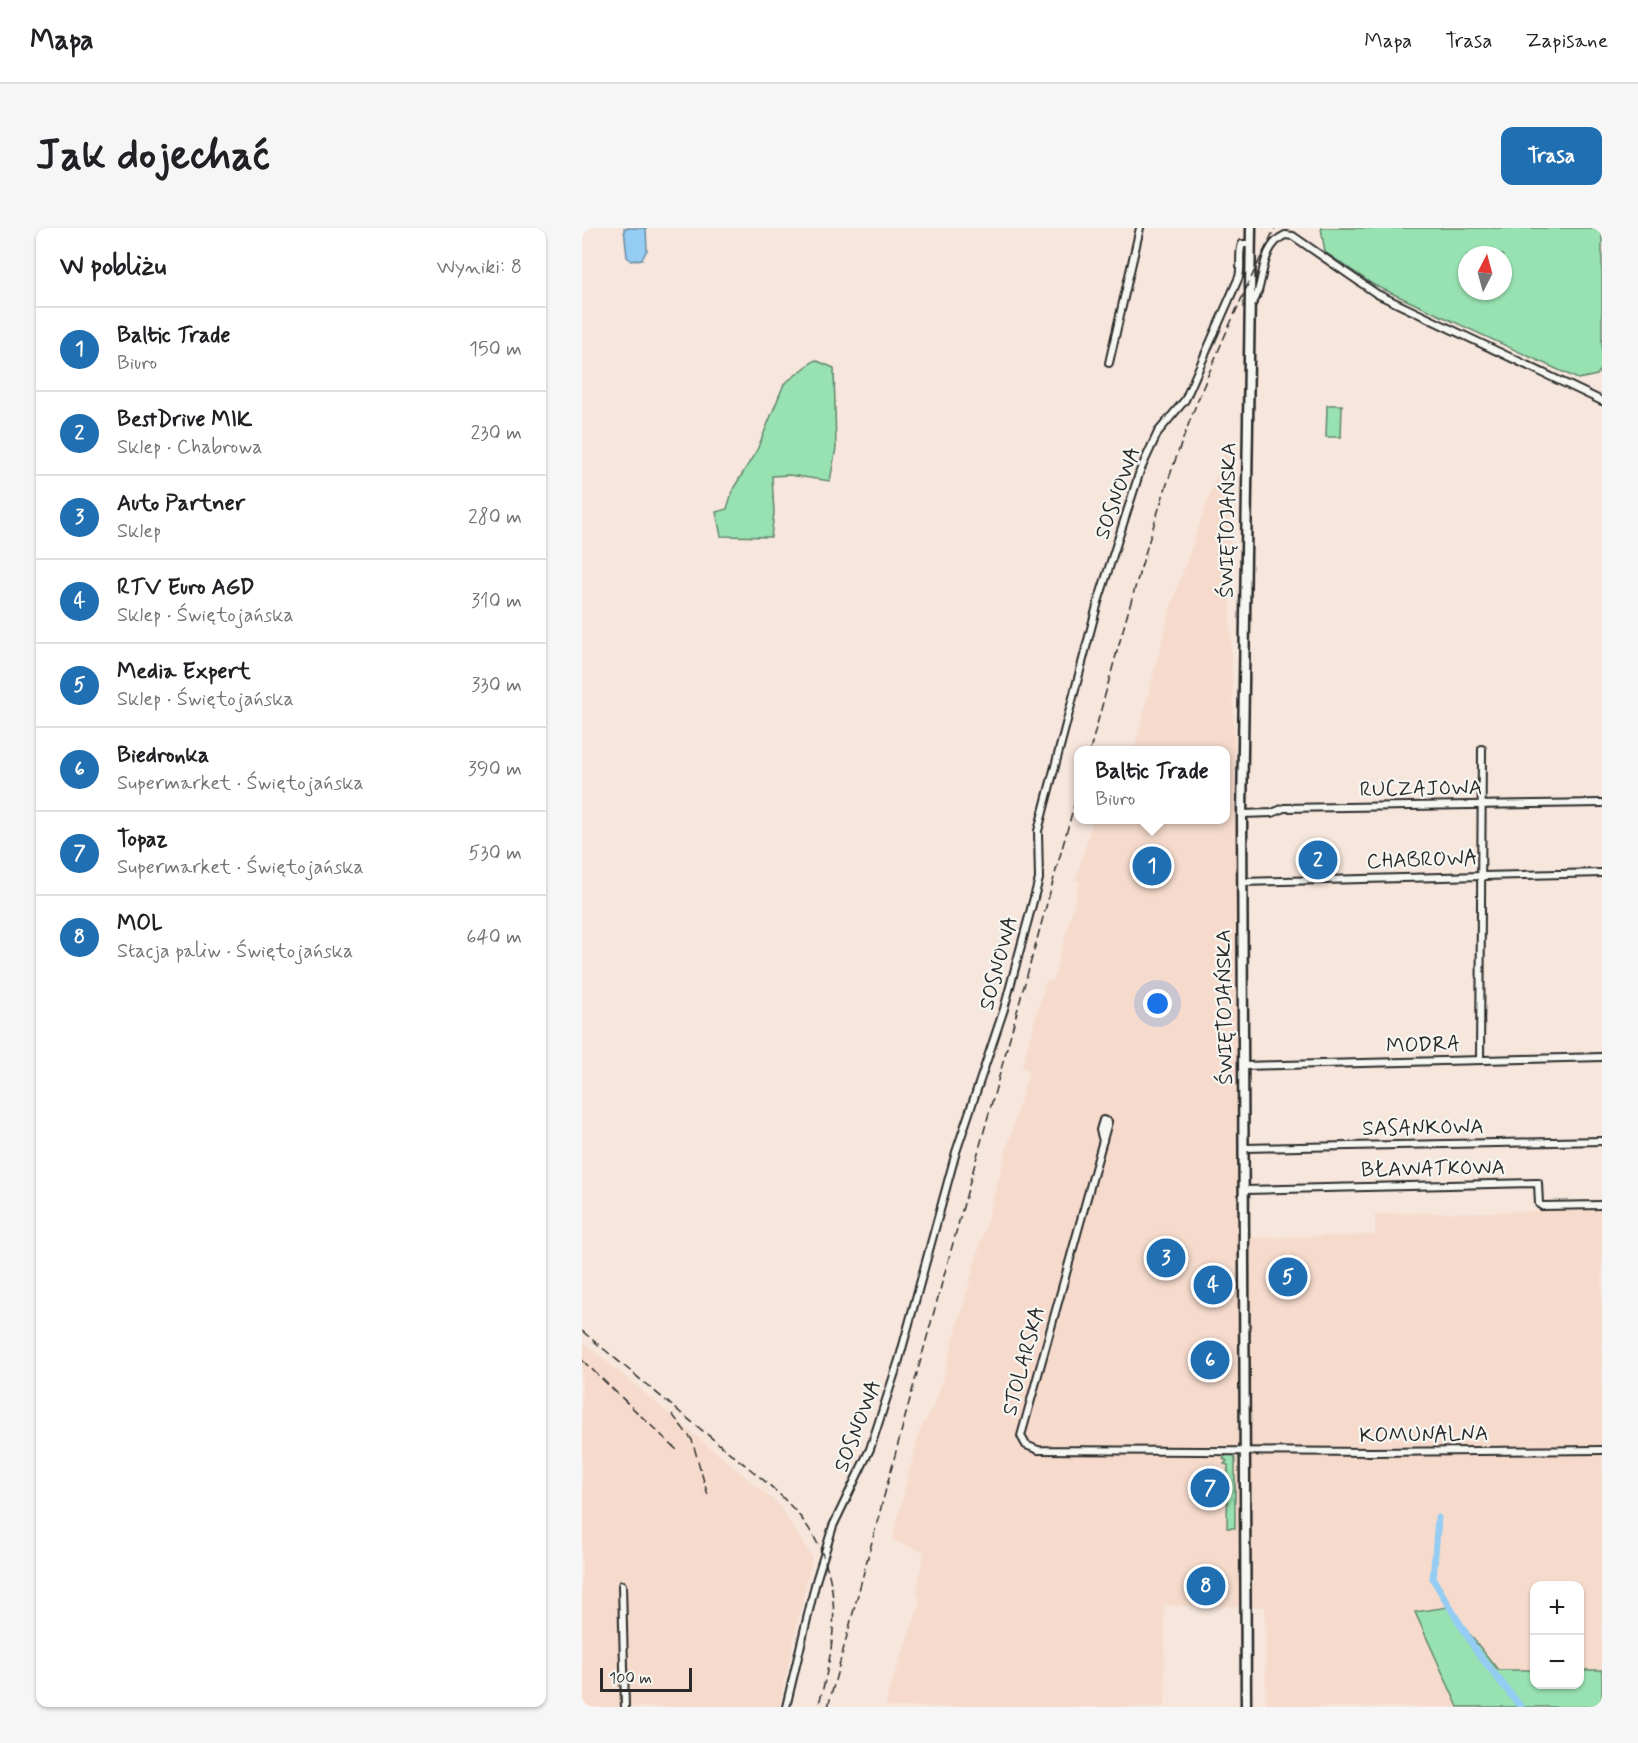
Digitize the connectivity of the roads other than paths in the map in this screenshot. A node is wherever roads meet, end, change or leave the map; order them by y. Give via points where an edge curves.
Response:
1 (1140, 228) edge
2 (1251, 228) edge
3 (1251, 244) junction
4 (1250, 306) junction
5 (1109, 363) dead end
6 (1602, 400) edge
7 (1482, 748) dead end
8 (1602, 802) edge
9 (1482, 804) junction
10 (1242, 814) junction
11 (1602, 873) edge
12 (1483, 875) junction
13 (1242, 882) junction
14 (1602, 1057) edge
15 (1480, 1059) junction
16 (1244, 1066) junction
17 (1103, 1141) dead end
18 (1602, 1141) edge
19 (1245, 1148) junction
20 (1245, 1190) junction
21 (1602, 1205) edge
22 (1602, 1450) edge
23 (1246, 1452) junction
24 (622, 1585) dead end
25 (625, 1707) edge
26 (786, 1707) edge
27 (1246, 1707) edge

1 - 5 street
2 - 3 street, ŚWIĘTOJAŃSKA
3 - 4 street, ŚWIĘTOJAŃSKA
3 - 26 street, SOSNOWA via 1242,244 1239,277 1185,400 1158,432 1140,471 1098,603 1038,831 1039,879 1004,1009 956,1152 899,1360 870,1449 833,1526
4 - 6 street, ŚWIĘTOJAŃSKA via 1257,297 1262,269 1274,244 1285,235 1293,236 1377,294
4 - 10 street, ŚWIĘTOJAŃSKA
7 - 9 street
8 - 9 street, RUCZAJOWA
9 - 10 street, RUCZAJOWA via 1284,808 1272,813
9 - 12 street
10 - 13 street, ŚWIĘTOJAŃSKA
11 - 12 street, CHABROWA
12 - 13 street, CHABROWA
12 - 15 street
13 - 16 street, ŚWIĘTOJAŃSKA
14 - 15 street, MODRA
15 - 16 street, MODRA
16 - 19 street, ŚWIĘTOJAŃSKA
17 - 23 street, STOLARSKA via 1021,1436 1026,1445 1038,1450
18 - 19 street, SASANKOWA
19 - 20 street, ŚWIĘTOJAŃSKA
20 - 21 street, BŁAWATKOWA via 1538,1183 1542,1206
20 - 23 street, ŚWIĘTOJAŃSKA
22 - 23 street, KOMUNALNA
23 - 27 street, ŚWIĘTOJAŃSKA
24 - 25 street

